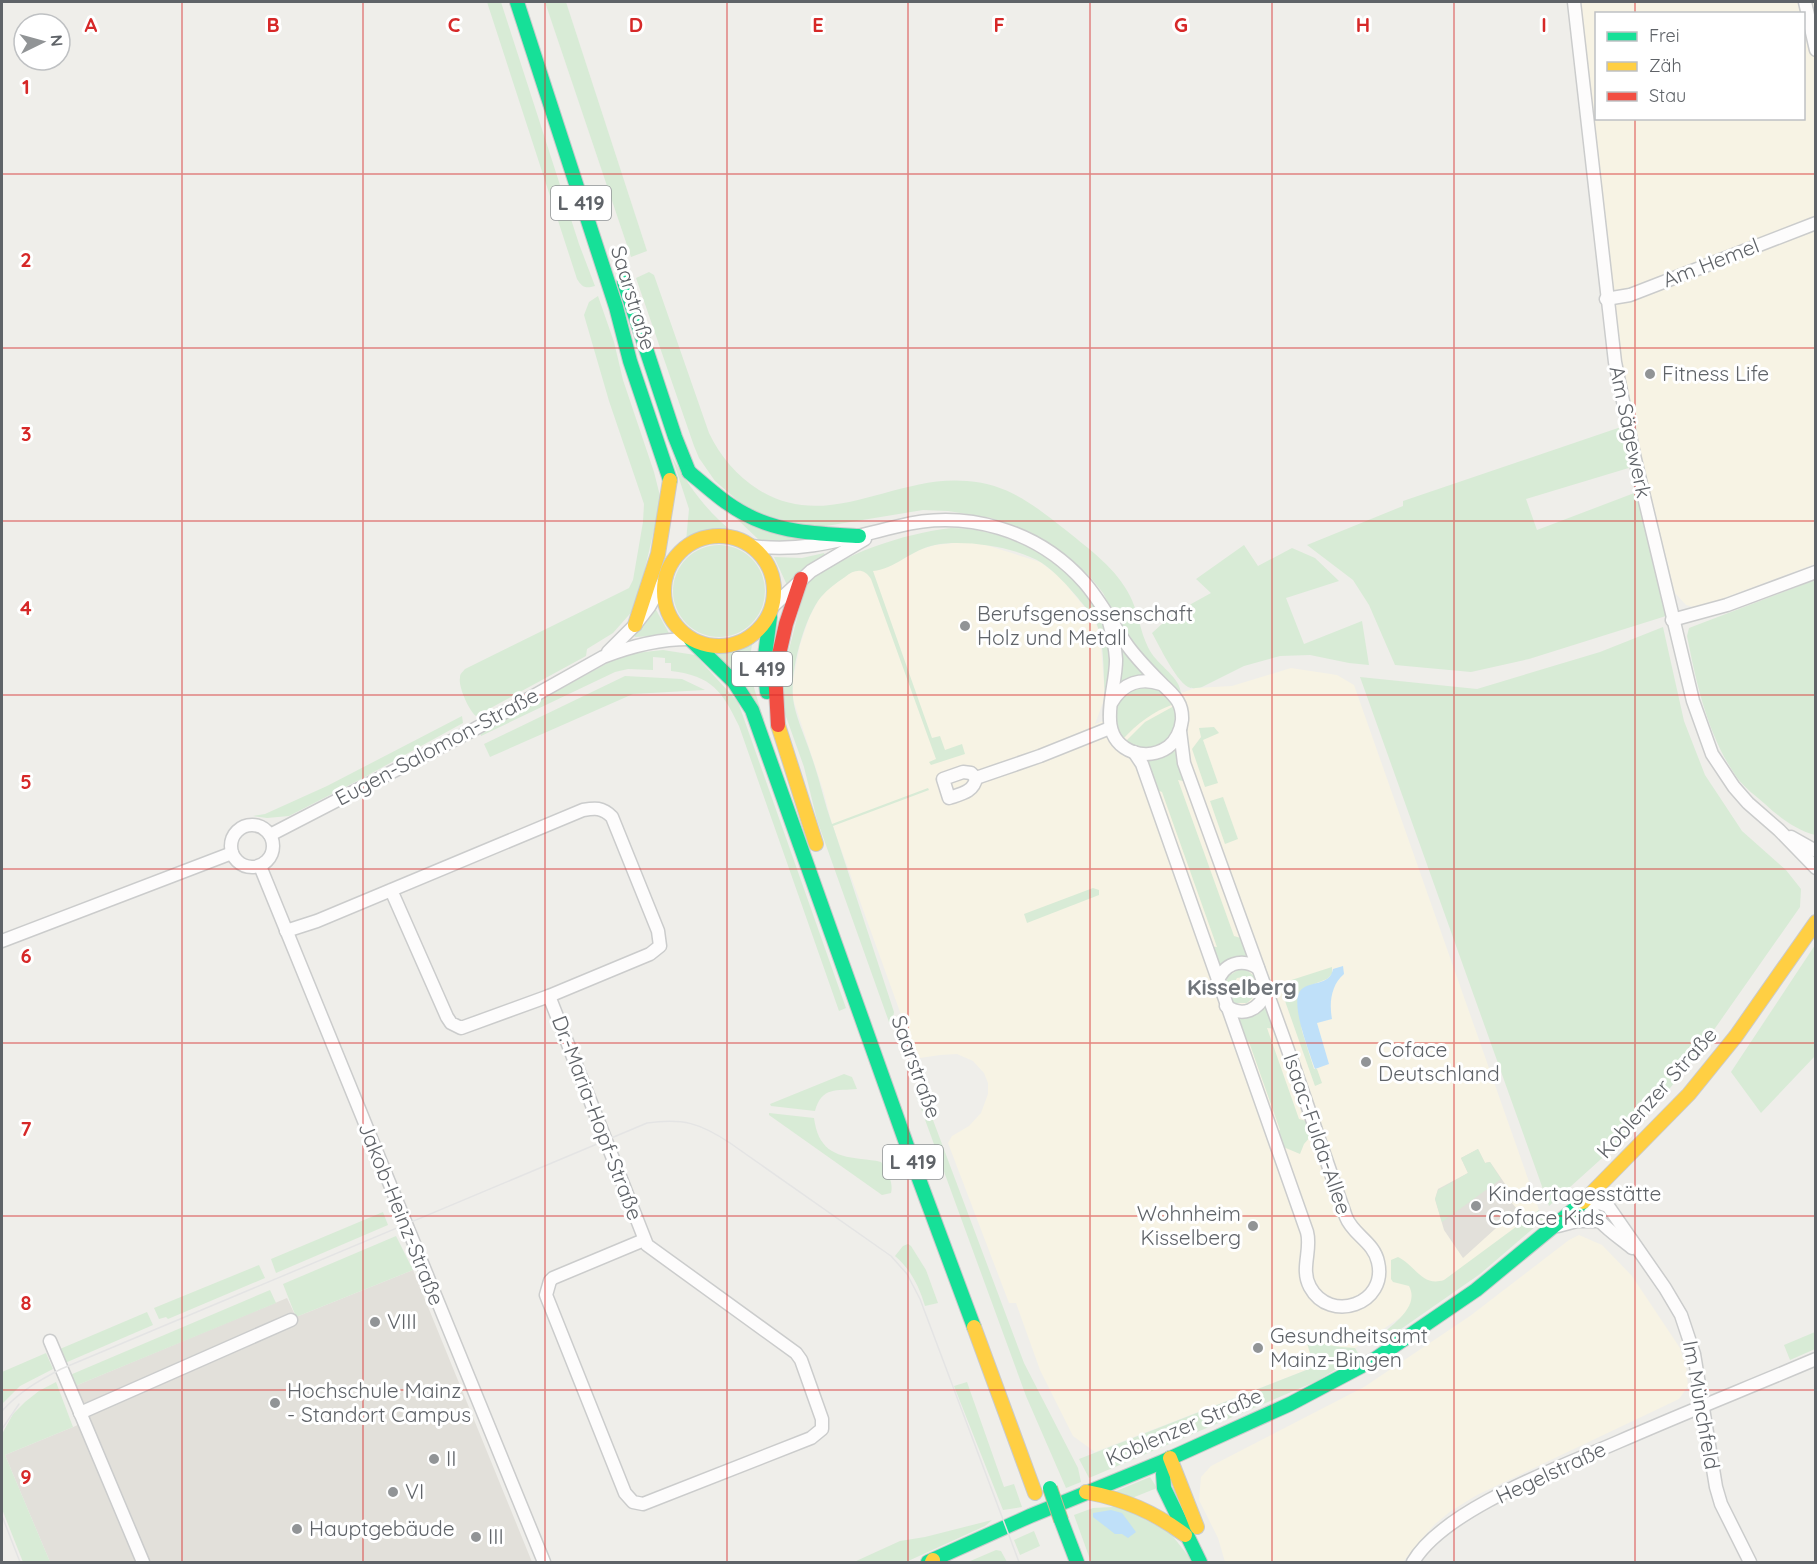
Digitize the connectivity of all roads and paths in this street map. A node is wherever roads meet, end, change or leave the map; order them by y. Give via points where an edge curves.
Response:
1 (518, 2) edge
2 (1574, 2) edge
3 (1805, 2) edge
4 (1815, 50) edge
5 (1815, 223) edge
6 (621, 276) dead end
7 (1606, 298) junction
8 (689, 472) junction
9 (670, 480) junction
10 (879, 532) junction
11 (859, 536) junction
12 (751, 545) junction
13 (1815, 572) edge
14 (666, 576) junction
15 (801, 579) junction
16 (771, 609) junction
17 (1107, 614) junction
18 (1672, 620) junction
19 (635, 625) junction
20 (690, 639) junction
21 (603, 657) junction
22 (1162, 684) junction
23 (1111, 706) junction
24 (778, 725) junction
25 (1110, 728) junction
26 (1180, 731) junction
27 (1134, 752) junction
28 (976, 778) dead end
29 (1779, 830) junction
30 (270, 836) junction
31 (1815, 850) edge
32 (819, 853) dead end
33 (232, 854) junction
34 (260, 866) junction
35 (1815, 868) edge
36 (391, 890) junction
37 (1815, 922) edge
38 (286, 931) junction
39 (848, 940) dead end
40 (2, 941) edge
41 (1258, 968) junction
42 (864, 983) dead end
43 (1217, 983) junction
44 (1266, 992) junction
45 (549, 996) junction
46 (1226, 1006) junction
47 (1609, 1177) junction
48 (1586, 1198) junction
49 (1608, 1206) junction
50 (1599, 1221) junction
51 (1554, 1227) junction
52 (644, 1240) junction
53 (1641, 1254) junction
54 (291, 1320) dead end
55 (50, 1341) dead end
56 (1815, 1359) edge
57 (1704, 1404) junction
58 (80, 1413) junction
59 (1170, 1458) junction
60 (1048, 1483) dead end
61 (1086, 1492) junction
62 (1047, 1526) dead end
63 (1187, 1536) junction
64 (932, 1562) edge
65 (143, 1563) edge
66 (544, 1563) edge
67 (1077, 1563) edge
68 (1200, 1563) edge
69 (1211, 1563) edge
70 (1413, 1563) edge
71 (1750, 1563) edge

1 - 9 main road, Saarstraße / L 419
2 - 7 street, Am Sägewerk
3 - 4 street
5 - 7 street, Am Hemel via 1630,295
6 - 8 main road, Saarstraße / L 419
7 - 18 street, Am Sägewerk via 1623,404
8 - 11 main road via 744,513 771,525
8 - 12 main road, Saarstraße / L 419 via 700,490
9 - 14 main road, Saarstraße / L 419 via 677,515
9 - 19 main road via 663,533
10 - 11 street, Isaac-Fulda-Allee
10 - 15 street, Isaac-Fulda-Allee
10 - 17 street, Isaac-Fulda-Allee via 913,522 940,520 1006,530 1058,557 1085,583
11 - 12 street, Isaac-Fulda-Allee via 808,547
12 - 14 main road via 723,536 699,540 679,554
12 - 16 main road, L 419 via 771,574
13 - 18 street via 1727,605
14 - 19 street, Eugen-Salomon-Straße
14 - 20 main road, L 419 via 666,607 677,628
15 - 16 street, Isaac-Fulda-Allee
15 - 24 main road via 775,672
16 - 20 main road, L 419 via 757,631 742,642 715,646
16 - 24 main road, L 419 via 762,671
17 - 22 street, Isaac-Fulda-Allee via 1131,652
17 - 23 street, Isaac-Fulda-Allee via 1116,659
18 - 29 street, Am Sägewerk via 1693,701 1713,753 1734,787
19 - 21 street, Eugen-Salomon-Straße
20 - 21 street, Eugen-Salomon-Straße via 650,642
20 - 62 main road, Saarstraße / L 419 via 734,682 752,710
21 - 30 street, Eugen-Salomon-Straße
22 - 23 street via 1130,684 1118,693
22 - 26 street, Isaac-Fulda-Allee via 1180,705
23 - 25 street, Isaac-Fulda-Allee
24 - 32 main road, L 419
25 - 27 street, Isaac-Fulda-Allee via 1120,744
25 - 28 street
26 - 27 street via 1163,750 1149,754
26 - 41 street, Isaac-Fulda-Allee via 1184,763
27 - 43 street, Isaac-Fulda-Allee via 1142,764
29 - 31 street, Am Sägewerk
29 - 35 street, Am Sägewerk
30 - 33 street via 260,827 244,827 234,836
30 - 34 street via 271,855
33 - 34 street via 246,867
33 - 40 street
34 - 38 street, Jakob-Heinz-Straße
36 - 38 street, Dr.-Maria-Hopf-Straße
36 - 45 street, Dr.-Maria-Hopf-Straße via 454,1025 467,1027
36 - 45 street, Dr.-Maria-Hopf-Straße via 583,810 594,808 608,813 658,931 660,946 650,954
37 - 47 main road, Koblenzer Straße via 1753,1013 1701,1079
38 - 66 street, Jakob-Heinz-Straße
39 - 42 main road
41 - 43 street via 1235,963 1222,972
41 - 44 street, Isaac-Fulda-Allee
43 - 46 street, Isaac-Fulda-Allee
44 - 46 street via 1260,1004 1250,1011
44 - 46 street, Isaac-Fulda-Allee via 1346,1217 1378,1259 1376,1284 1369,1296 1355,1305 1336,1307 1323,1302 1307,1281 1307,1232
45 - 52 street, Dr.-Maria-Hopf-Straße
47 - 48 main road, Koblenzer Straße
47 - 49 street
48 - 49 street
48 - 50 street, Im Münchfeld
48 - 51 main road, Koblenzer Straße
49 - 53 street, Im Münchfeld
50 - 51 street
50 - 53 street, Im Münchfeld
51 - 59 main road, Koblenzer Straße via 1476,1290 1383,1354 1290,1404
52 - 52 street, Dr.-Maria-Hopf-Straße via 649,1249 796,1353 821,1412 822,1424 811,1438 643,1504 633,1502 625,1493 546,1295 553,1278
53 - 57 street, Im Münchfeld via 1681,1315 1695,1354
54 - 58 street
55 - 58 street
56 - 57 street, Hegelstraße
57 - 70 street, Hegelstraße via 1462,1515 1443,1529
57 - 71 street, Im Münchfeld via 1716,1487
58 - 65 street
59 - 61 main road, Koblenzer Straße
59 - 63 main road via 1163,1474 1164,1488
59 - 69 main road
60 - 67 main road, bridge
61 - 63 main road via 1135,1503
61 - 64 main road, Koblenzer Straße
63 - 68 main road

